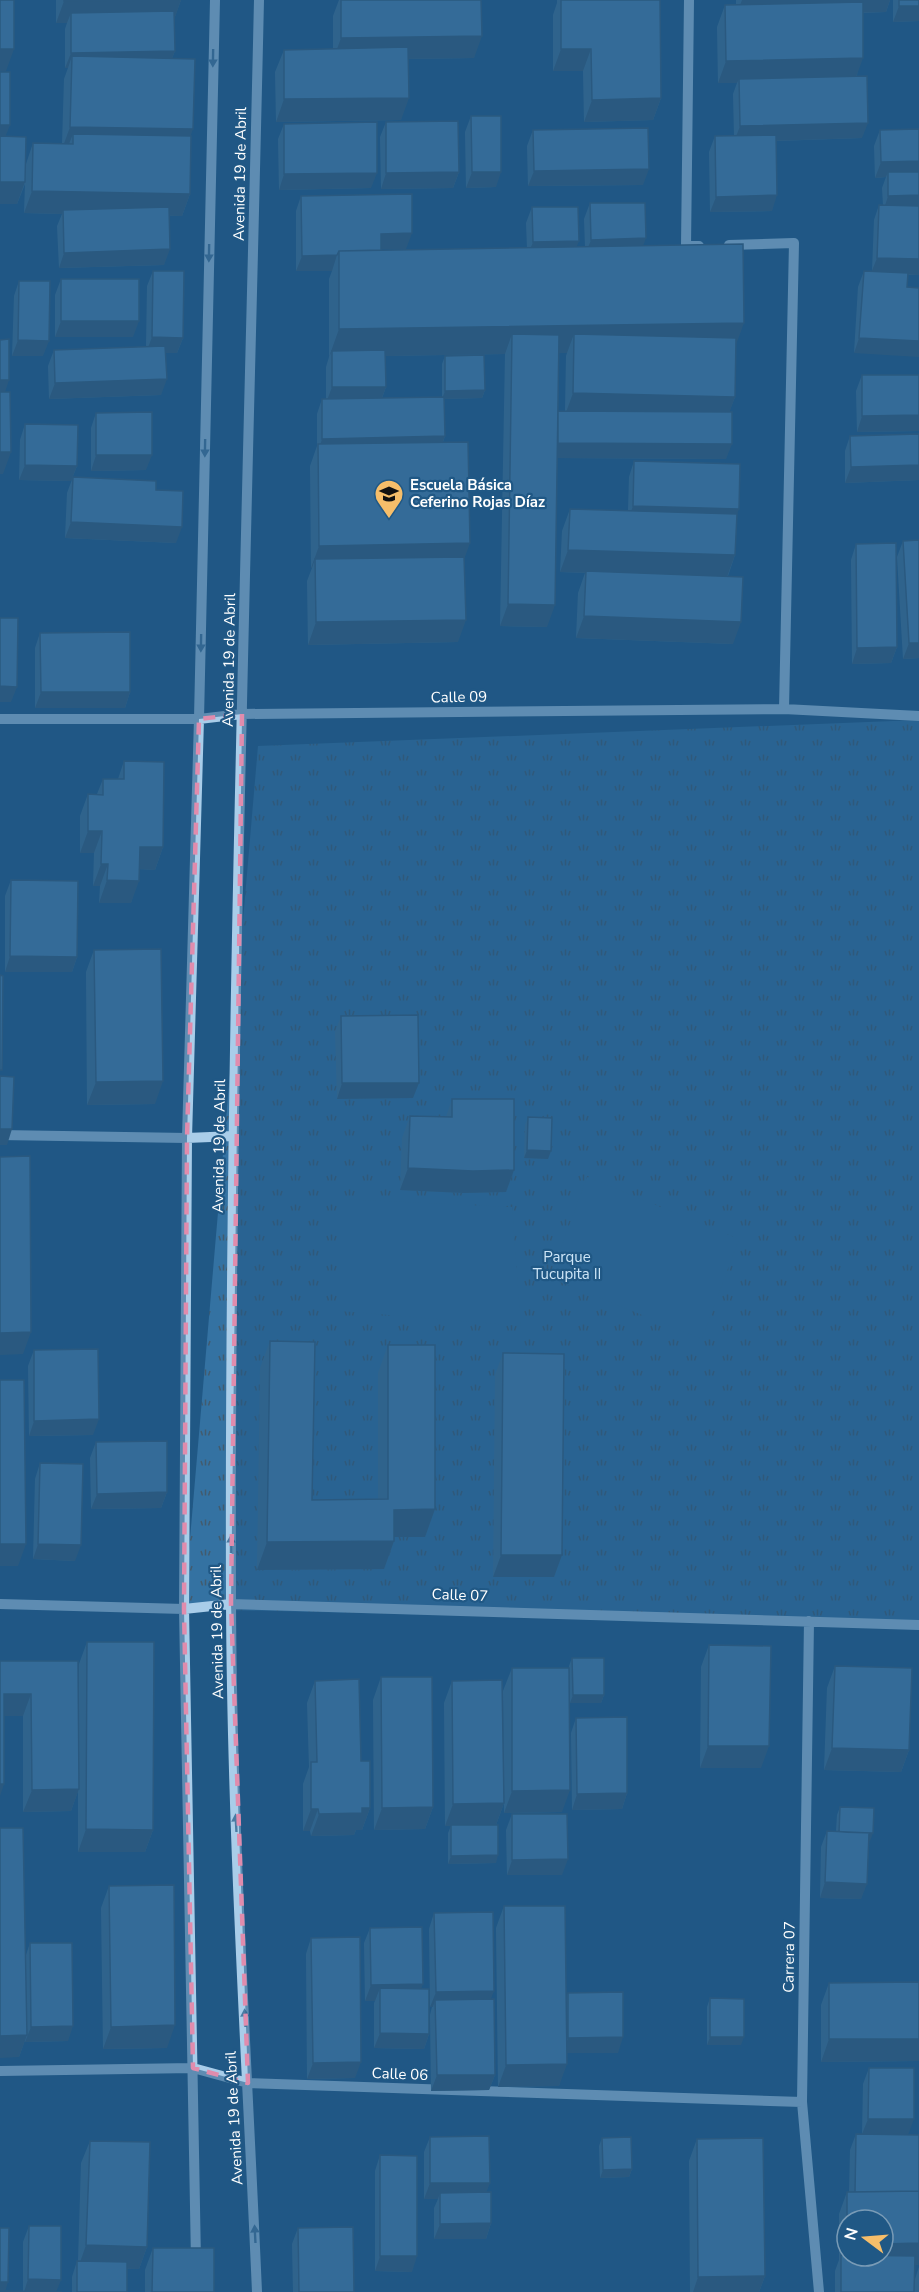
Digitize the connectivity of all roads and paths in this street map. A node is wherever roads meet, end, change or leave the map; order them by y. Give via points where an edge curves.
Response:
1 (215, 0) edge
2 (260, 0) edge
3 (689, 0) edge
4 (784, 709) junction
5 (242, 714) junction
6 (919, 716) edge
7 (0, 719) edge
8 (199, 719) junction
9 (0, 1135) edge
10 (234, 1136) junction
11 (187, 1138) junction
12 (0, 1604) edge
13 (231, 1604) junction
14 (184, 1609) junction
15 (809, 1621) junction
16 (919, 1625) edge
17 (193, 2068) junction
18 (0, 2071) edge
19 (248, 2083) junction
20 (802, 2102) junction
21 (196, 2268) edge
22 (257, 2292) edge
23 (819, 2292) edge

1 -> 8 street, Avenida 19 de Abril
2 - 5 street, Avenida 19 de Abril
3 - 4 street via 686,246 794,243
4 - 5 street, Calle 09
4 - 6 street, Calle 09
5 - 8 street, Calle 09
5 - 10 street, Avenida 19 de Abril
7 - 8 street, Calle 09
8 - 11 street, Avenida 19 de Abril
9 - 11 street
10 - 11 street
13 -> 10 street, Avenida 19 de Abril
11 - 14 street, Avenida 19 de Abril
12 - 14 street, Calle 07
13 - 14 street, Calle 07
13 - 15 street, Calle 07
19 -> 13 street, Avenida 19 de Abril
14 - 17 street, Avenida 19 de Abril
15 - 16 street, Calle 07
15 - 20 street, Carrera 07
17 - 18 street, Calle 06
17 - 19 street, Calle 06
17 - 21 street, Avenida 19 de Abril
19 - 20 street, Calle 06
22 -> 19 street, Avenida 19 de Abril
20 - 23 street, Carrera 07

